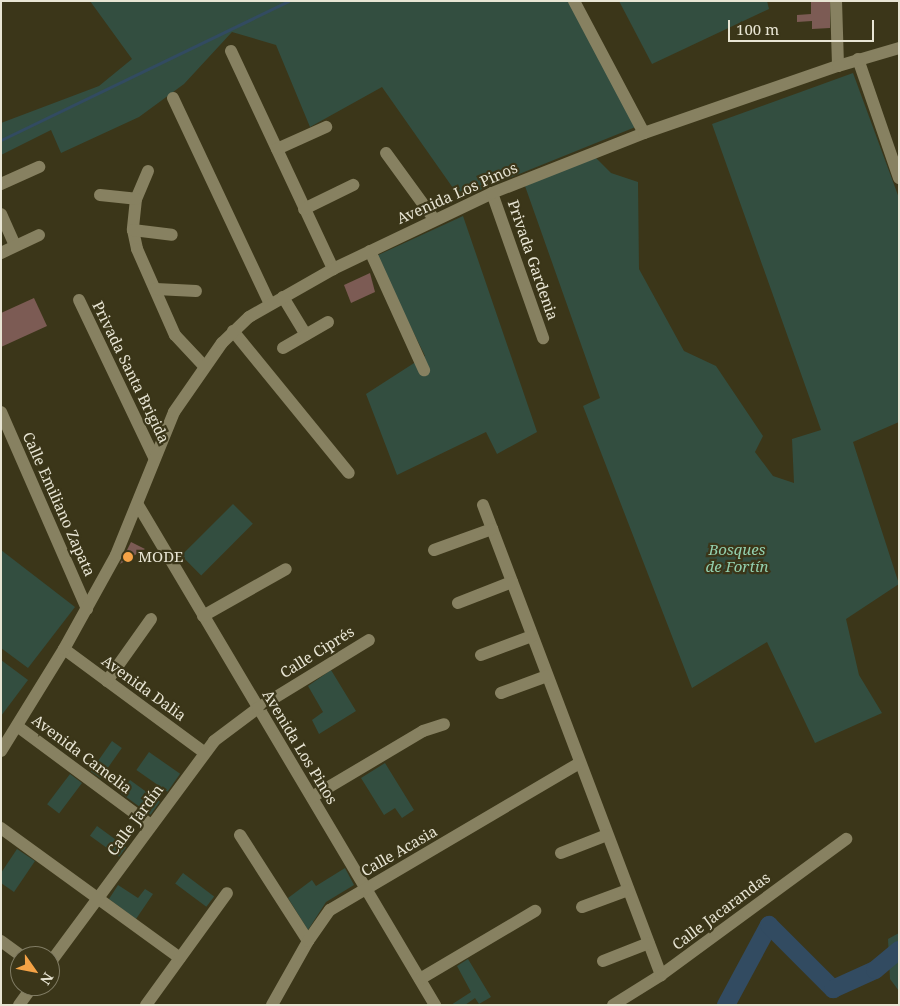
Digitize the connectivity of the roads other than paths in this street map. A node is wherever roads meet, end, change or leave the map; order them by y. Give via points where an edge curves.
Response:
1 (574, 1) edge
2 (836, 1) edge
3 (899, 48) edge
4 (231, 51) dead end
5 (858, 59) junction
6 (838, 66) junction
7 (173, 98) dead end
8 (326, 127) dead end
9 (644, 132) junction
10 (277, 150) junction
11 (386, 153) dead end
12 (40, 167) dead end
13 (148, 170) dead end
14 (899, 178) edge
15 (1, 184) edge
16 (353, 185) dead end
17 (492, 193) junction
18 (100, 195) dead end
19 (136, 199) junction
20 (304, 209) junction
21 (1, 214) edge
22 (434, 219) junction
23 (133, 230) junction
24 (40, 235) dead end
25 (172, 235) dead end
26 (15, 245) junction
27 (370, 251) junction
28 (1, 253) edge
29 (333, 269) junction
30 (156, 289) junction
31 (196, 291) dead end
32 (283, 296) junction
33 (79, 300) dead end
34 (270, 304) junction
35 (328, 322) dead end
36 (233, 331) junction
37 (306, 335) junction
38 (543, 338) dead end
39 (284, 348) dead end
40 (204, 366) junction
41 (424, 370) dead end
42 (1, 412) edge
43 (154, 457) junction
44 (349, 473) dead end
45 (138, 505) junction
46 (483, 505) dead end
47 (492, 529) junction
48 (434, 550) dead end
49 (286, 568) dead end
50 (512, 582) junction
51 (458, 603) dead end
52 (87, 609) junction
53 (203, 616) junction
54 (151, 619) dead end
55 (532, 636) junction
56 (369, 640) dead end
57 (64, 649) junction
58 (482, 655) dead end
59 (547, 676) junction
60 (107, 681) junction
61 (501, 693) dead end
62 (258, 708) junction
63 (444, 724) dead end
64 (17, 726) junction
65 (1, 751) edge
66 (205, 753) junction
67 (580, 763) junction
68 (312, 797) junction
69 (151, 825) junction
70 (1, 828) edge
71 (240, 835) dead end
72 (608, 835) junction
73 (846, 839) dead end
74 (561, 853) dead end
75 (365, 889) junction
76 (628, 890) junction
77 (227, 893) dead end
78 (98, 899) junction
79 (582, 907) dead end
80 (535, 911) dead end
81 (308, 941) junction
82 (648, 943) junction
83 (60, 950) edge
84 (180, 958) junction
85 (603, 961) dead end
86 (661, 975) junction
87 (420, 979) junction
88 (146, 1005) edge
89 (272, 1005) edge
90 (434, 1005) edge
91 (613, 1005) edge

1 - 9 street
2 - 6 street
3 - 5 street, Avenida Los Pinos
4 - 10 street
5 - 6 street, Avenida Los Pinos
5 - 14 street
6 - 9 street, Avenida Los Pinos
7 - 34 street
8 - 10 street
9 - 17 street, Avenida Los Pinos
10 - 20 street
11 - 22 street
12 - 15 street
13 - 19 street
16 - 20 street
17 - 22 street, Avenida Los Pinos
17 - 38 street, Privada Gardenia
18 - 19 street
19 - 23 street
20 - 29 street
21 - 26 street
22 - 27 street, Avenida Los Pinos
23 - 25 street
23 - 30 street via 137,249
24 - 26 street
26 - 28 street
27 - 29 street, Avenida Los Pinos
27 - 41 street
29 - 32 street, Avenida Los Pinos
30 - 31 street
30 - 40 street via 175,335
32 - 34 street, Avenida Los Pinos
32 - 37 street
33 - 43 street, Privada Santa Brigida
34 - 36 street, Avenida Los Pinos
35 - 37 street
36 - 40 street, Avenida Los Pinos
36 - 44 street
37 - 39 street
40 - 43 street, Avenida Los Pinos via 174,412
42 - 52 street, Calle Emiliano Zapata
43 - 45 street, Avenida Los Pinos
45 - 52 street, Avenida Los Pinos
45 - 53 street, Avenida Los Pinos
46 - 47 street
47 - 48 street
47 - 50 street
49 - 53 street
50 - 51 street
50 - 55 street
52 - 57 street, Avenida Los Pinos
53 - 62 street, Avenida Los Pinos
54 - 60 street
55 - 58 street
55 - 59 street
56 - 62 street, Calle Ciprés
57 - 60 street, Avenida Dalia
57 - 64 street, Avenida Los Pinos
59 - 61 street
59 - 67 street
60 - 66 street, Avenida Dalia
62 - 66 street, Calle Jardín via 222,733
62 - 68 street, Avenida Los Pinos
63 - 68 street via 423,731
64 - 65 street, Avenida Los Pinos
64 - 69 street, Avenida Camelia
66 - 69 street, Calle Jardín
67 - 72 street
67 - 75 street, Calle Acasia
68 - 75 street, Avenida Los Pinos
69 - 78 street, Calle Jardín
70 - 78 street
71 - 81 street
72 - 74 street
72 - 76 street
73 - 86 street, Calle Jacarandas
75 - 81 street, Calle Acasia via 330,910
75 - 87 street, Avenida Los Pinos
76 - 79 street
76 - 82 street
77 - 84 street
78 - 83 street, Calle Jardín
78 - 84 street
80 - 87 street
81 - 89 street, Calle Acasia
82 - 85 street
82 - 86 street
84 - 88 street
86 - 91 street, Calle Jacarandas
87 - 90 street, Avenida Los Pinos

